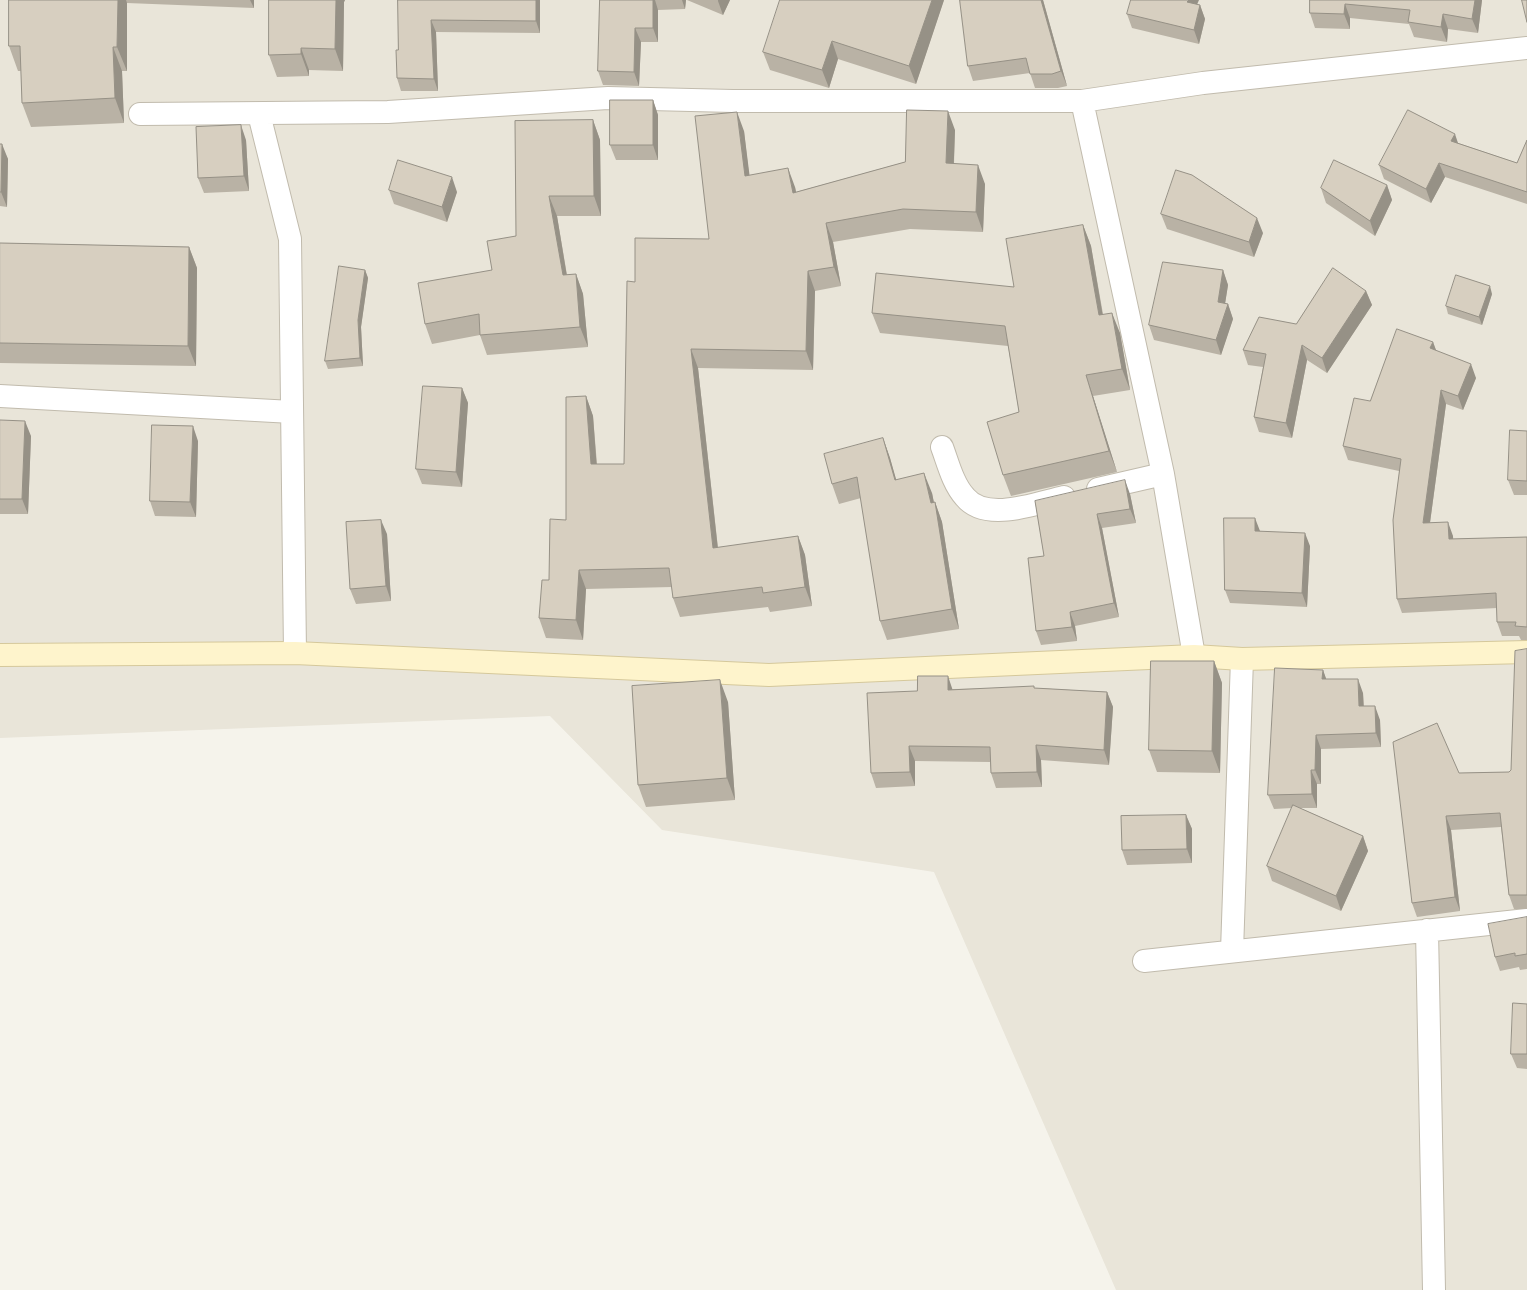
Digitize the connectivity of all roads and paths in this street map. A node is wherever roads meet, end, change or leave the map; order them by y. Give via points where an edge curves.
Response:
1 (1527, 48) edge
2 (1082, 101) junction
3 (140, 114) dead end
4 (259, 114) junction
5 (0, 396) edge
6 (292, 412) junction
7 (942, 447) dead end
8 (1163, 474) junction
9 (1527, 652) edge
10 (295, 653) junction
11 (0, 655) edge
12 (1194, 656) junction
13 (1242, 659) junction
14 (1527, 920) edge
15 (1427, 930) junction
16 (1232, 951) junction
17 (1144, 961) dead end
18 (1434, 1290) edge

1 - 2 street via 1203,84
2 - 4 street via 733,101 608,98 388,112
2 - 8 street
3 - 4 street
4 - 6 street via 290,239
5 - 6 street
6 - 10 street
7 - 8 street via 964,497 973,506 984,509 1004,510
8 - 12 street
9 - 13 street
10 - 11 street
10 - 12 street via 770,676
12 - 13 street
13 - 16 street
14 - 15 street
15 - 16 street
15 - 18 street
16 - 17 street

